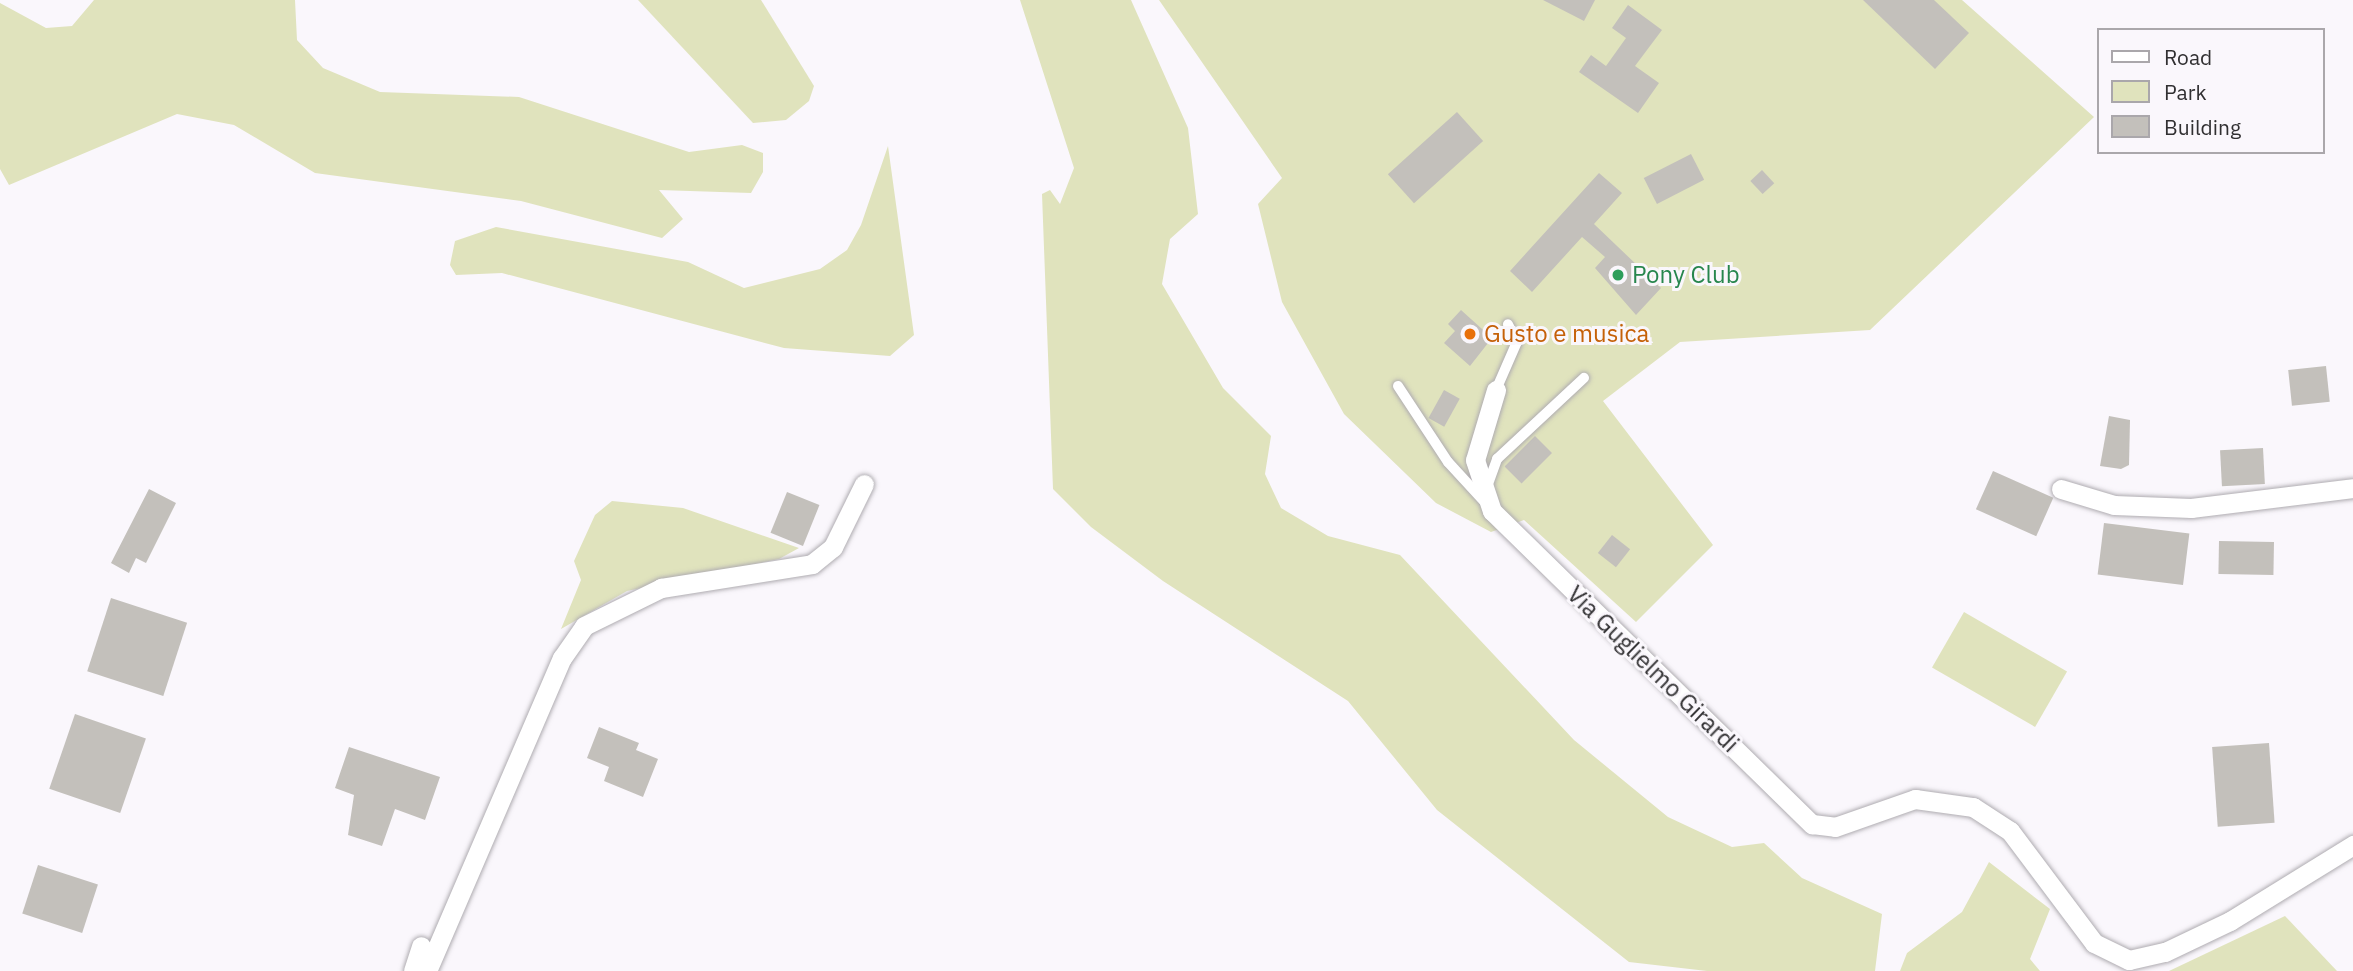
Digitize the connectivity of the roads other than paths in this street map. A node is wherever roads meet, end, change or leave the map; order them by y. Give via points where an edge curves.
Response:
1 (1508, 324) dead end
2 (1584, 378) dead end
3 (1398, 386) dead end
4 (1496, 390) joint
5 (864, 484) dead end
6 (2062, 488) dead end
7 (2353, 488) edge
8 (1489, 505) junction
9 (2353, 845) edge
10 (421, 946) dead end
11 (414, 971) edge
12 (427, 971) edge

1 - 4 lane, Via Guglielmo Girardi via 1517,342
2 - 8 lane via 1496,459
3 - 8 lane, Via Guglielmo Girardi via 1448,462
4 - 8 street, Via Guglielmo Girardi via 1475,460
5 - 12 street via 833,547 812,564 661,588 584,626 562,658
6 - 7 street via 2114,505 2191,508
8 - 9 street, Via Guglielmo Girardi via 1803,817 1821,827 1915,799 1973,807 2010,831 2094,943 2129,960 2165,952 2218,927
10 - 11 street

